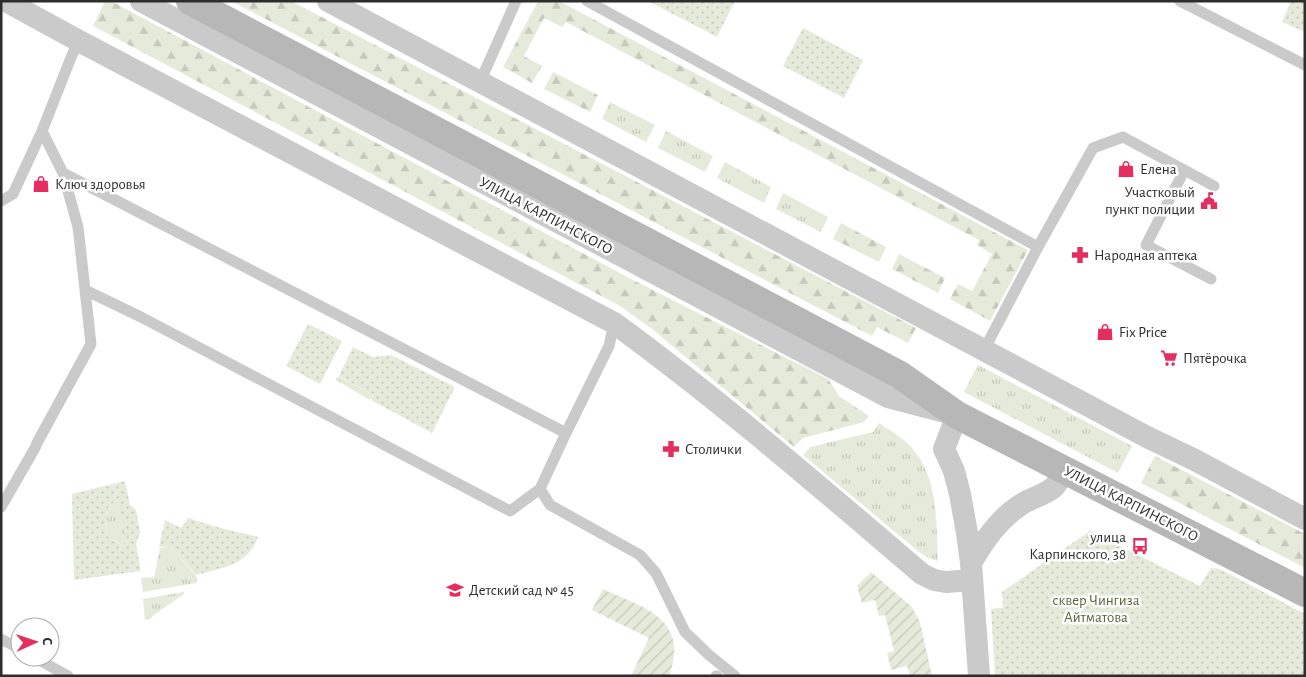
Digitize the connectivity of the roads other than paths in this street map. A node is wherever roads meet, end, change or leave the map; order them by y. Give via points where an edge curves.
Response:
1 (6, 1) edge
2 (140, 1) edge
3 (190, 1) edge
4 (328, 1) edge
5 (516, 1) edge
6 (587, 1) edge
7 (1180, 1) edge
8 (79, 41) junction
9 (1305, 65) edge
10 (480, 82) junction
11 (42, 132) junction
12 (1184, 170) junction
13 (63, 173) junction
14 (1214, 186) dead end
15 (1, 200) edge
16 (1038, 247) junction
17 (1211, 279) dead end
18 (85, 290) junction
19 (614, 323) junction
20 (984, 350) junction
21 (957, 415) junction
22 (566, 432) junction
23 (1064, 470) junction
24 (540, 489) junction
25 (1, 507) edge
26 (1305, 519) edge
27 (972, 571) junction
28 (1305, 593) edge
29 (52, 667) edge
30 (68, 676) edge
31 (735, 676) edge
32 (979, 676) edge

1 - 8 street
2 - 21 street, УЛИЦА КАРПИНСКОГО via 888,397
3 - 21 street, УЛИЦА КАРПИНСКОГО via 900,375
4 - 10 street
5 - 10 lane
6 - 16 lane
7 - 9 lane
8 - 11 lane
8 - 19 street
10 - 20 street
11 - 13 lane
11 - 15 lane via 12,194
12 - 14 lane
12 - 16 lane via 1123,137 1093,148
12 - 17 lane via 1146,246
13 - 18 lane via 78,227
13 - 22 lane
16 - 20 lane
18 - 24 lane via 510,511
18 - 25 lane via 91,344
19 - 22 lane via 609,346
19 - 27 street via 662,357 922,574 946,582
20 - 26 street
21 - 23 street, УЛИЦА КАРПИНСКОГО
21 - 27 street via 944,449 960,494
22 - 24 lane
23 - 27 street via 1054,487 1000,520 985,539
23 - 28 street, УЛИЦА КАРПИНСКОГО
24 - 31 lane via 550,505 640,555 656,573 685,632
27 - 32 street
29 - 30 lane

